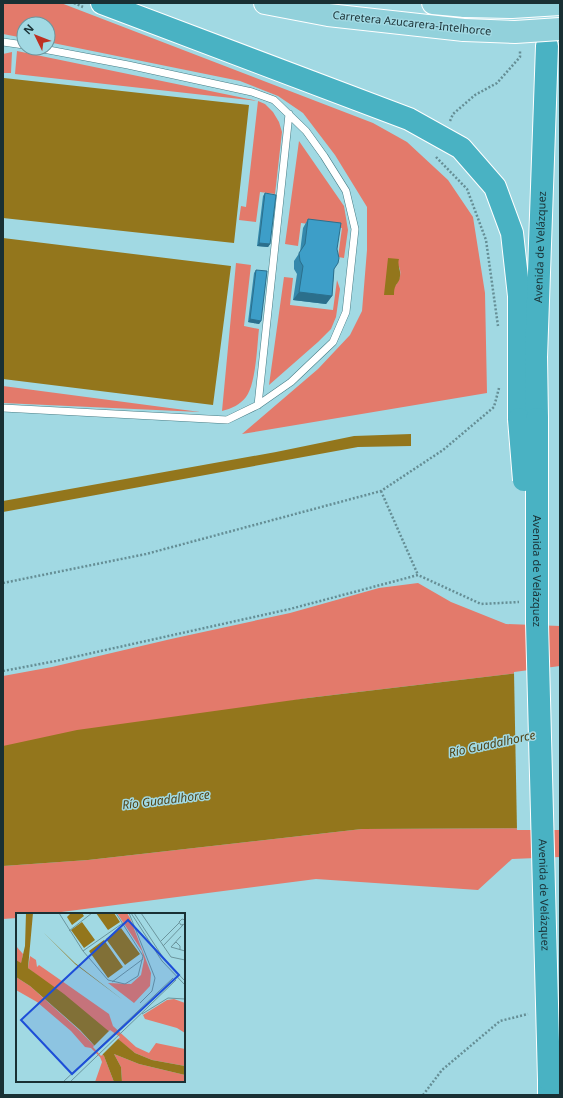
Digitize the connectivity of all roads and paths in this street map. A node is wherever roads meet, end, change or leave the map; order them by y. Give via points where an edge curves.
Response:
1 (102, 3) edge
2 (265, 3) edge
3 (433, 3) edge
4 (560, 4) edge
5 (560, 29) edge
6 (3, 42) edge
7 (16, 44) edge
8 (547, 46) dead end
9 (520, 49) dead end
10 (56, 51) edge
11 (289, 114) junction
12 (436, 144) junction
13 (498, 328) dead end
14 (500, 381) dead end
15 (258, 406) junction
16 (3, 408) edge
17 (528, 419) junction
18 (381, 491) junction
19 (418, 575) junction
20 (3, 583) edge
21 (520, 602) dead end
22 (3, 671) edge
23 (535, 1013) dead end
24 (549, 1088) edge
25 (423, 1095) edge

1 - 12 highway via 409,119
2 - 5 main road, Carretera Azucarera-Intelhorce, bridge via 328,15 464,30 515,32
3 - 4 main road, Carretera Azucarera-Intelhorce, bridge via 512,7
6 - 7 lane
8 - 17 highway, Avenida de Velázquez via 536,349
9 - 12 path via 520,57 497,83 475,95 453,114
10 - 11 lane via 252,92 274,100
11 - 15 lane
11 - 15 lane via 306,130 346,192 355,229 349,289 346,312 332,342 291,382
12 - 13 path via 467,190 484,233
12 - 17 highway via 461,148 495,187 512,233
14 - 18 path via 494,407 443,450
15 - 16 lane via 227,420
17 - 24 highway, Avenida de Velázquez, bridge via 537,623
18 - 19 path
18 - 20 path via 146,554
19 - 21 path via 481,604
19 - 22 path via 290,609
23 - 25 path via 500,1021 442,1070

